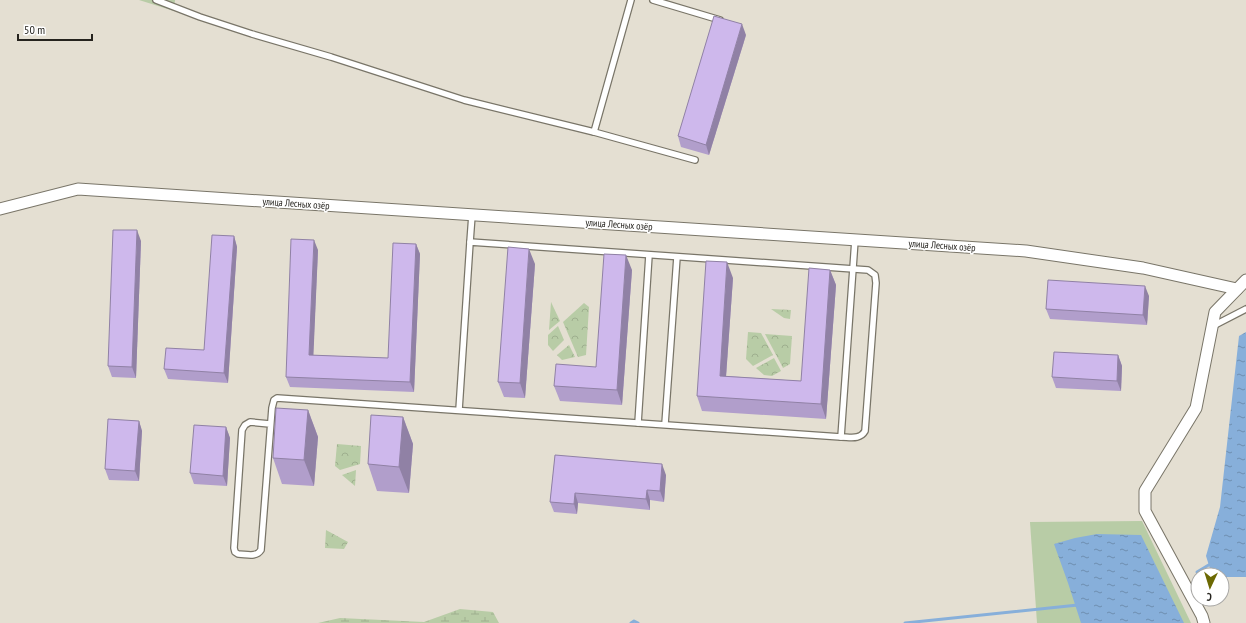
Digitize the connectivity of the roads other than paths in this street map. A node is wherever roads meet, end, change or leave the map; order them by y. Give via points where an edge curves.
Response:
1 (156, 0) edge
2 (631, 0) edge
3 (653, 0) edge
4 (728, 23) edge
5 (594, 132) junction
6 (695, 160) dead end
7 (0, 209) edge
8 (472, 215) junction
9 (855, 240) junction
10 (470, 242) junction
11 (650, 255) junction
12 (677, 257) junction
13 (853, 269) junction
14 (1246, 280) edge
15 (1237, 289) junction
16 (1246, 309) edge
17 (1213, 326) junction
18 (459, 410) junction
19 (638, 423) junction
20 (270, 424) junction
21 (665, 424) junction
22 (841, 437) junction
23 (1204, 623) edge

1 - 5 lane via 252,34 464,100
2 - 5 lane
3 - 4 lane
5 - 6 lane
7 - 8 street, улица Лесных озёр via 78,189
8 - 9 street, улица Лесных озёр
8 - 10 lane
9 - 13 lane
9 - 15 street, улица Лесных озёр via 1026,251 1143,268
10 - 11 lane
10 - 18 lane
11 - 12 lane
11 - 19 lane
12 - 13 lane
12 - 21 lane
13 - 22 lane
13 - 22 lane via 872,272 876,283 865,431 858,437
14 - 15 street
15 - 17 street via 1215,312
16 - 17 lane
17 - 23 street via 1196,408 1145,491 1145,512
18 - 19 lane
18 - 20 lane via 281,397 274,400
19 - 21 lane
20 - 20 lane via 261,550 255,555 238,554 234,548 242,430 244,425 250,422
21 - 22 lane

